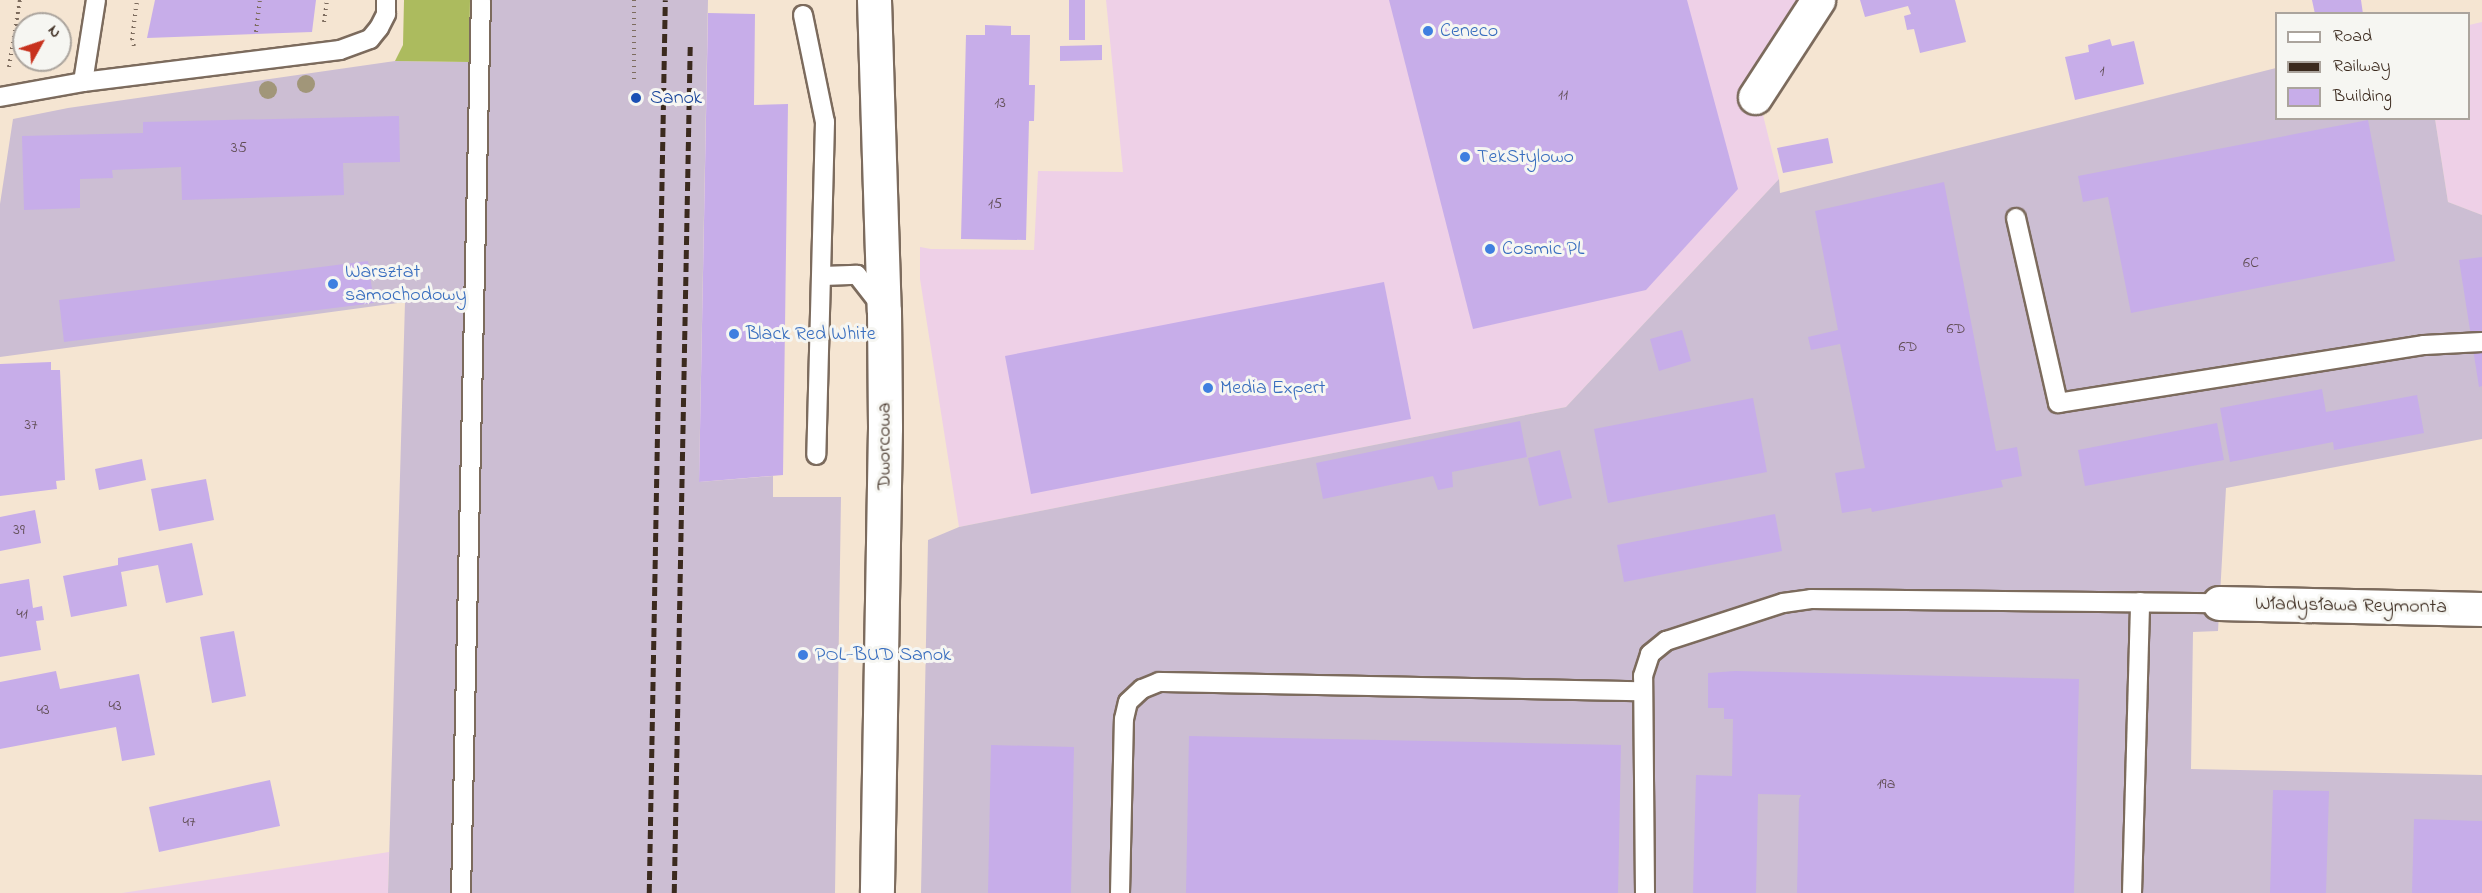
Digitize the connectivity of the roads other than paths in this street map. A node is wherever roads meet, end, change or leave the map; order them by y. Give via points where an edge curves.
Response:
1 (96, 0) edge
2 (386, 0) edge
3 (481, 0) edge
4 (874, 0) edge
5 (1818, 0) edge
6 (803, 15) dead end
7 (83, 82) junction
8 (2, 96) edge
9 (1755, 97) dead end
10 (2016, 218) dead end
11 (823, 276) junction
12 (884, 311) junction
13 (2482, 342) edge
14 (816, 455) dead end
15 (2140, 602) junction
16 (2219, 603) joint
17 (2482, 609) edge
18 (1643, 691) junction
19 (461, 893) edge
20 (877, 893) edge
21 (1120, 893) edge
22 (1645, 893) edge
23 (2132, 893) edge

1 - 7 lane
2 - 7 lane via 386,14 370,39 340,50
3 - 19 lane
4 - 12 main road, Dworcowa
5 - 9 main road
6 - 11 lane via 825,122
7 - 8 lane
10 - 13 lane via 2058,403 2424,345
11 - 12 lane via 857,275
11 - 14 lane
12 - 20 main road, Dworcowa
15 - 16 lane
15 - 18 lane via 1811,599 1783,603 1666,641 1650,654
15 - 23 lane
16 - 17 main road, Władysława Reymonta
18 - 21 lane via 1159,682 1142,689 1128,702 1124,719
18 - 22 lane

